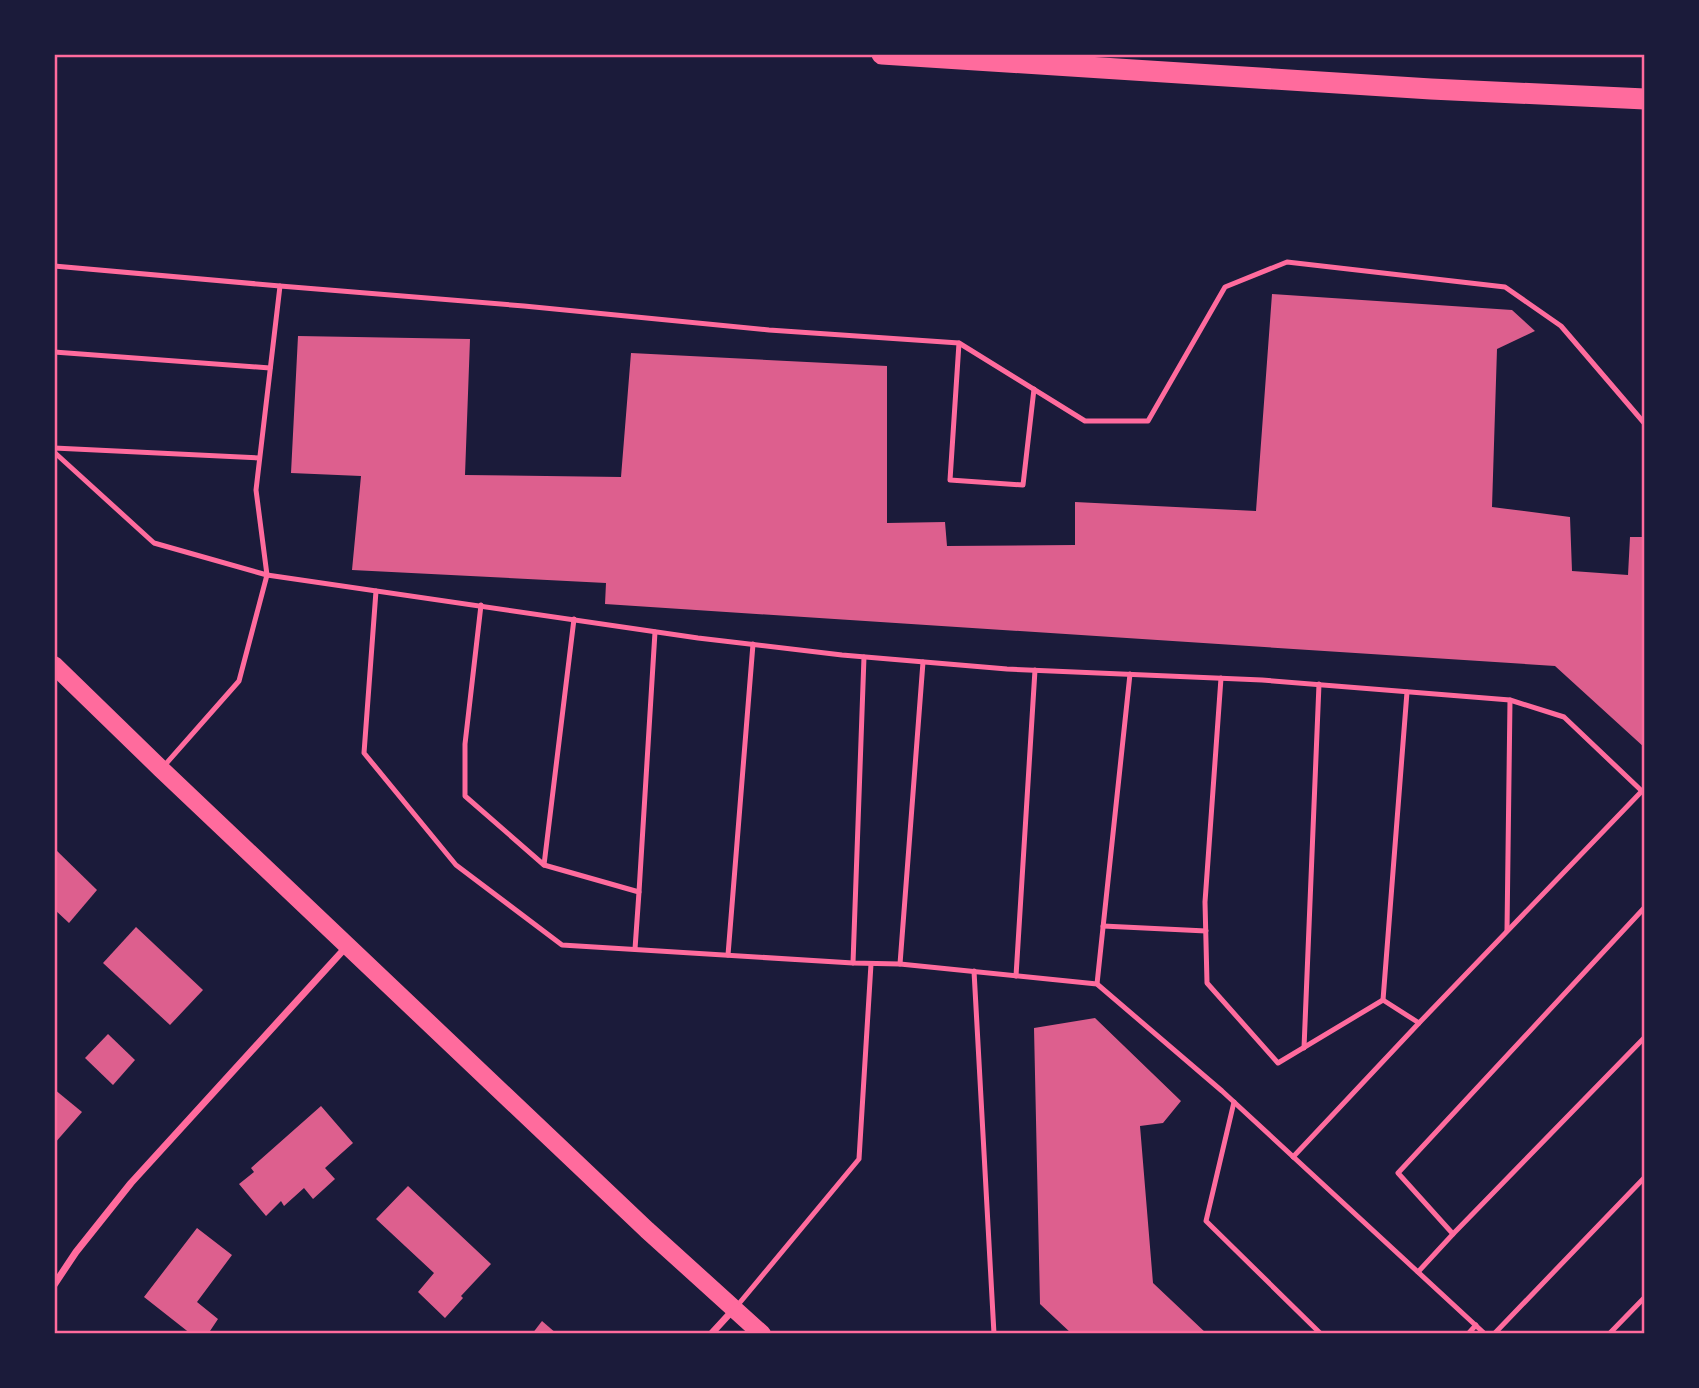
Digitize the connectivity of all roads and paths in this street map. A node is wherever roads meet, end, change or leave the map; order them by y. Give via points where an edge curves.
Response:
1 (882, 54) edge
2 (1645, 99) edge
3 (54, 266) edge
4 (280, 286) junction
5 (960, 343) junction
6 (54, 352) edge
7 (270, 368) junction
8 (1034, 389) junction
9 (1645, 424) edge
10 (54, 450) edge
11 (259, 458) junction
12 (267, 575) junction
13 (376, 591) junction
14 (481, 606) junction
15 (574, 619) junction
16 (655, 632) junction
17 (753, 644) junction
18 (864, 657) junction
19 (923, 662) junction
20 (54, 665) edge
21 (1035, 670) junction
22 (1130, 674) junction
23 (1221, 678) junction
24 (1319, 684) junction
25 (1407, 692) junction
26 (1510, 700) junction
27 (161, 769) junction
28 (1643, 793) edge
29 (544, 864) junction
30 (639, 892) junction
31 (1645, 907) edge
32 (1103, 926) junction
33 (1206, 931) junction
34 (1507, 931) junction
35 (348, 945) junction
36 (635, 949) junction
37 (728, 955) junction
38 (853, 963) junction
39 (872, 964) junction
40 (900, 964) junction
41 (974, 971) junction
42 (1016, 976) junction
43 (1097, 984) junction
44 (1383, 1000) junction
45 (1419, 1023) junction
46 (1645, 1037) edge
47 (1304, 1048) junction
48 (1234, 1102) junction
49 (1293, 1157) junction
50 (1645, 1177) edge
51 (1452, 1234) junction
52 (1418, 1272) junction
53 (54, 1285) edge
54 (1645, 1297) edge
55 (735, 1309) junction
56 (1476, 1325) junction
57 (711, 1334) edge
58 (762, 1334) edge
59 (994, 1334) edge
60 (1321, 1334) edge
61 (1468, 1334) edge
62 (1485, 1334) edge
63 (1494, 1334) edge
64 (1609, 1334) edge

1 - 2 highway
3 - 4 lane
4 - 5 lane
4 - 7 lane
5 - 8 lane
5 - 8 lane via 950,480 1023,485
6 - 7 lane
7 - 11 lane
8 - 9 lane via 1086,421 1148,421 1225,287 1287,262 1505,287 1561,326
10 - 11 lane
10 - 12 lane via 154,543
11 - 12 lane via 256,490
12 - 13 lane
12 - 27 lane via 239,681
13 - 14 lane
13 - 36 lane via 364,753 456,865 562,945
14 - 15 lane
14 - 29 lane via 465,796
15 - 16 lane
15 - 29 lane
16 - 17 lane
16 - 30 lane
17 - 18 lane
17 - 37 lane
18 - 19 lane
18 - 38 lane
19 - 21 lane
19 - 40 lane
20 - 27 main road
21 - 22 lane
21 - 42 lane
22 - 23 lane
22 - 32 lane
23 - 24 lane
23 - 33 lane
24 - 25 lane
24 - 47 lane
25 - 26 lane
25 - 44 lane
26 - 28 lane via 1564,717
26 - 34 lane
27 - 35 main road
28 - 34 lane
29 - 30 lane
30 - 36 lane
31 - 51 lane via 1398,1173
32 - 33 lane
32 - 43 lane
33 - 47 lane via 1207,984 1278,1063
34 - 45 lane
35 - 53 street via 131,1183
35 - 55 main road
36 - 37 lane
37 - 38 lane
38 - 39 lane
39 - 40 lane
39 - 55 lane via 859,1158
40 - 41 lane
41 - 42 lane
41 - 59 lane
42 - 43 lane
43 - 48 lane
44 - 45 lane
44 - 47 lane
45 - 49 lane
46 - 51 lane
48 - 49 lane
48 - 60 lane via 1206,1221
49 - 52 lane
50 - 63 lane
51 - 52 lane
52 - 56 lane
54 - 64 lane
55 - 57 street
55 - 58 main road
56 - 61 lane
56 - 62 lane

